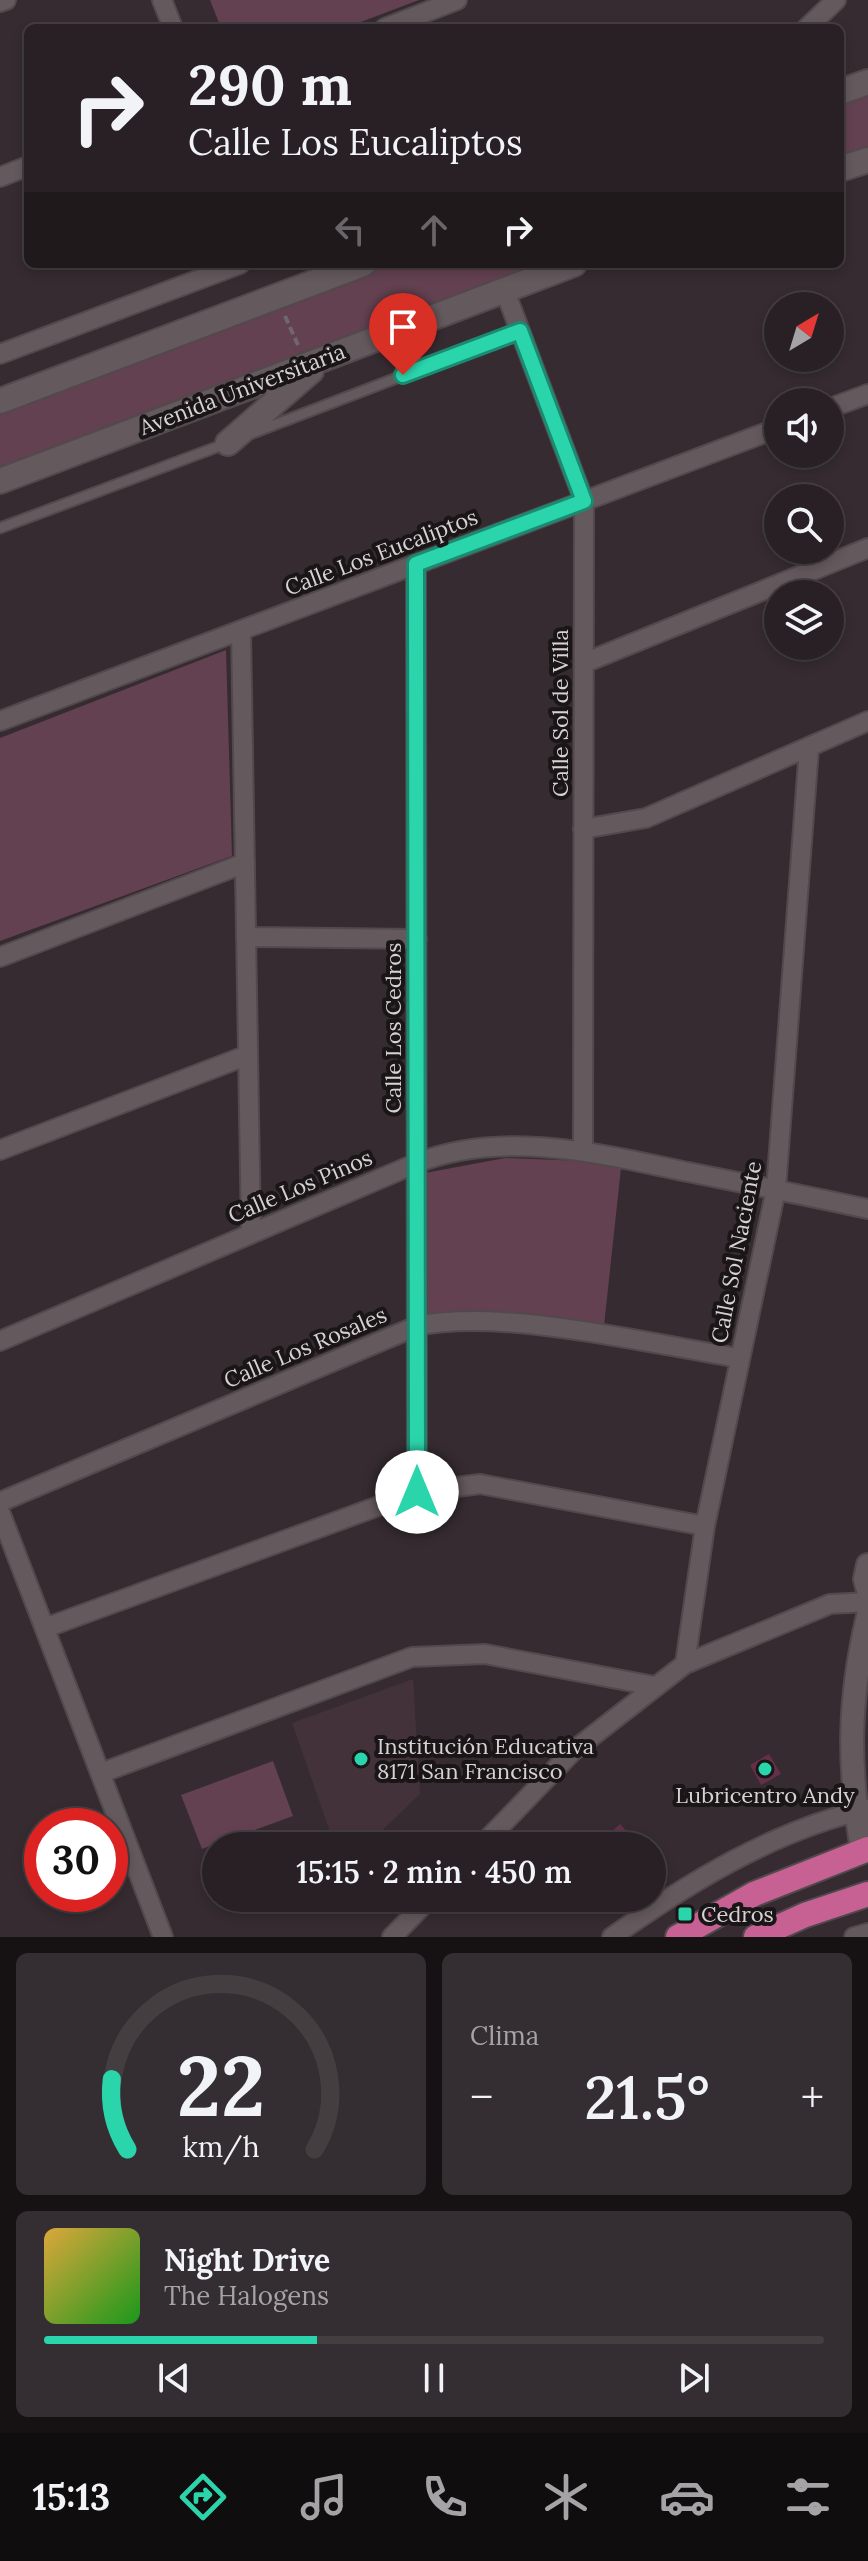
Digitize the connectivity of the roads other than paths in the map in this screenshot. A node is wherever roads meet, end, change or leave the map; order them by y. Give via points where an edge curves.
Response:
1 (6, 0) edge
2 (162, 0) edge
3 (457, 0) edge
4 (836, 0) edge
5 (0, 2) edge
6 (171, 24) edge
7 (395, 24) edge
8 (811, 24) edge
9 (868, 82) edge
10 (844, 91) edge
11 (868, 160) edge
12 (24, 168) edge
13 (844, 168) edge
14 (0, 177) edge
15 (229, 268) edge
16 (353, 268) edge
17 (564, 268) edge
18 (505, 291) junction
19 (520, 331) junction
20 (0, 354) edge
21 (317, 361) junction
22 (868, 394) edge
23 (0, 401) edge
24 (844, 403) edge
25 (764, 433) edge
26 (228, 443) junction
27 (0, 481) edge
28 (584, 501) junction
29 (0, 528) edge
30 (868, 548) edge
31 (416, 564) junction
32 (241, 630) junction
33 (584, 663) junction
34 (0, 721) edge
35 (868, 721) edge
36 (809, 748) junction
37 (583, 829) junction
38 (245, 863) junction
39 (246, 937) junction
40 (417, 939) junction
41 (0, 957) edge
42 (248, 1055) junction
43 (0, 1150) edge
44 (583, 1150) junction
45 (417, 1163) junction
46 (776, 1189) junction
47 (868, 1209) edge
48 (251, 1233) junction
49 (417, 1326) junction
50 (0, 1341) edge
51 (740, 1358) junction
52 (417, 1492) junction
53 (0, 1502) edge
54 (0, 1512) edge
55 (705, 1526) junction
56 (868, 1565) edge
57 (868, 1590) edge
58 (868, 1602) edge
59 (868, 1616) edge
60 (45, 1628) junction
61 (864, 1650) edge
62 (685, 1664) junction
63 (654, 1686) junction
64 (101, 1773) junction
65 (862, 1810) edge
66 (495, 1832) edge
67 (865, 1850) edge
68 (868, 1894) edge
69 (416, 1912) edge
70 (868, 1933) edge
71 (163, 1937) edge
72 (392, 1937) edge
73 (612, 1937) edge
74 (678, 1937) edge
75 (756, 1937) edge
76 (854, 1937) edge

1 - 5 street
2 - 6 street
3 - 7 street
4 - 8 street
9 - 10 main road
11 - 13 main road
12 - 14 street
15 - 20 street
16 - 23 main road
17 - 18 main road, Avenida Universitaria
18 - 19 street, Calle Sol de Villa
18 - 21 main road, Avenida Universitaria
19 - 26 lane, Avenida Universitaria
19 - 28 street, Calle Sol de Villa
21 - 26 main road
21 - 27 main road, Avenida Universitaria
22 - 24 street
25 - 28 street, Calle Los Eucaliptos
26 - 29 lane, Avenida Universitaria
28 - 31 street, Calle Los Eucaliptos
28 - 33 street, Calle Sol de Villa
30 - 33 street
31 - 32 street, Calle Los Eucaliptos
31 - 40 street, Calle Los Cedros
32 - 34 street, Calle Los Eucaliptos
32 - 38 street
33 - 37 street, Calle Sol de Villa
35 - 36 street
36 - 37 street via 646,818
36 - 46 street, Calle Sol Naciente
37 - 44 street, Calle Sol de Villa
38 - 39 street
38 - 41 street
39 - 40 street
39 - 42 street
40 - 45 street, Calle Los Cedros
42 - 43 street
42 - 48 street
44 - 45 street, Calle Los Pinos via 502,1147
44 - 46 street, Calle Los Pinos
45 - 48 street, Calle Los Pinos
45 - 49 street, Calle Los Cedros
46 - 47 street, Calle Los Pinos
46 - 51 street, Calle Sol Naciente
48 - 50 street, Calle Los Pinos
49 - 51 street, Calle Los Rosales via 439,1321 531,1325
49 - 52 street, Calle Los Cedros
49 - 53 street, Calle Los Rosales
51 - 55 street, Calle Sol Naciente
52 - 55 street via 480,1484
52 - 60 street
54 - 60 street
55 - 62 street, Calle Sol Naciente
56 - 57 street
58 - 62 street via 830,1604
59 - 61 street
60 - 64 street
61 - 65 street via 853,1692 850,1763
62 - 63 street
63 - 64 street via 485,1654 412,1657
63 - 66 street via 573,1751
64 - 71 street
65 - 67 street
65 - 73 street via 747,1855
67 - 74 highway via 754,1894
68 - 75 highway
69 - 72 street
70 - 76 street

